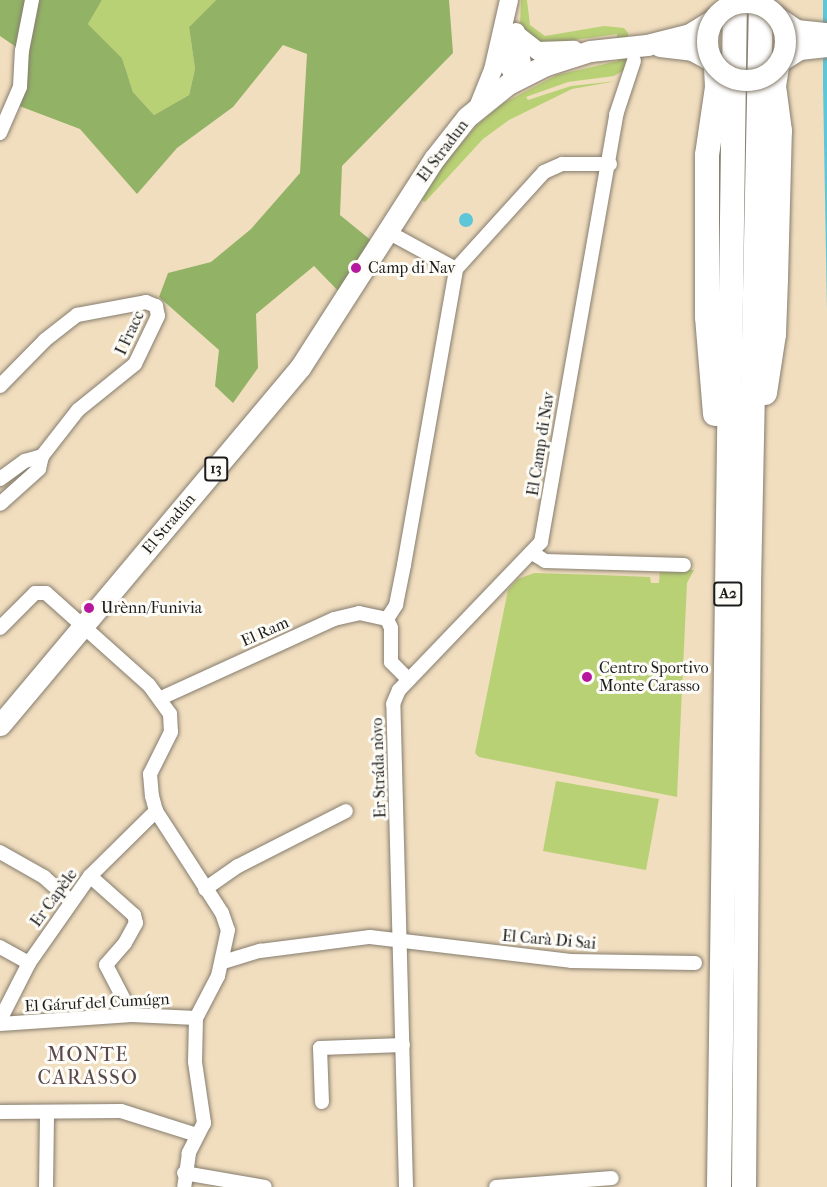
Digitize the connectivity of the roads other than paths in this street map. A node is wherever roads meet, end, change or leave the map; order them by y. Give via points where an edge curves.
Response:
1 (32, 0) edge
2 (509, 0) edge
3 (516, 0) edge
4 (735, 0) edge
5 (769, 8) edge
6 (714, 19) junction
7 (509, 32) junction
8 (827, 33) edge
9 (827, 46) edge
10 (611, 49) junction
11 (640, 53) junction
12 (714, 64) junction
13 (778, 64) junction
14 (520, 77) junction
15 (478, 107) junction
16 (0, 133) edge
17 (610, 164) junction
18 (410, 197) joint
19 (387, 231) junction
20 (456, 269) junction
21 (0, 386) edge
22 (42, 456) junction
23 (0, 479) edge
24 (751, 487) junction
25 (0, 504) edge
26 (728, 543) junction
27 (534, 554) junction
28 (684, 565) dead end
29 (387, 619) junction
30 (84, 624) junction
31 (0, 628) edge
32 (409, 680) junction
33 (161, 698) junction
34 (0, 725) edge
35 (156, 811) junction
36 (346, 812) dead end
37 (0, 852) edge
38 (90, 876) junction
39 (205, 889) junction
40 (71, 901) junction
41 (401, 939) junction
42 (0, 946) edge
43 (223, 962) junction
44 (28, 963) junction
45 (695, 963) dead end
46 (132, 1015) junction
47 (196, 1018) junction
48 (0, 1022) edge
49 (403, 1045) junction
50 (322, 1102) dead end
51 (0, 1112) edge
52 (47, 1112) junction
53 (197, 1135) junction
54 (612, 1178) dead end
55 (184, 1180) edge
56 (46, 1187) edge
57 (265, 1187) edge
58 (406, 1187) edge
59 (496, 1187) edge
60 (719, 1187) edge
61 (744, 1187) edge

1 - 16 street via 20,87
2 - 7 street, El Stradun
3 - 7 street, El Stradun
4 - 26 highway, A2
5 - 6 main road, bridge via 745,2 722,10
5 - 8 main road via 796,30
5 - 13 main road, bridge via 786,39
5 - 24 highway, A2
6 - 11 main road, 13 via 698,32
6 - 12 main road, bridge via 707,39
7 - 10 street via 538,51
7 - 14 street, El Stradun
7 - 15 street, El Stradun
9 - 13 main road via 799,49
10 - 11 main road, 13
10 - 14 main road, 13 via 572,56
11 - 12 main road, 13 via 692,50
11 - 17 street, El Camp di Nav via 619,101
12 - 13 main road, bridge via 735,79 747,81 758,79
12 - 26 highway via 717,87 707,155 707,317
13 - 24 highway via 774,86 780,132 774,334
14 - 15 main road, El Stradun / 13
15 - 18 main road, El Stradun / 13 via 450,137
17 - 20 street via 562,164 544,172
17 - 27 street, El Camp di Nav via 543,535
18 - 19 main road, El Stradún / 13
19 - 20 street
19 - 30 main road, El Stradún / 13 via 301,366
20 - 29 street via 404,565 396,605
21 - 22 street, I Fracc via 45,340 77,315 146,302 156,306 158,316 135,364 78,410
22 - 23 street via 25,461
22 - 25 street, I Fracc via 36,473
24 - 61 highway, A2
26 - 60 highway, A2
27 - 28 street via 545,561
27 - 32 street, El Camp di Nav
29 - 32 street via 391,662
29 - 33 street, El Ram via 359,613 334,619
30 - 31 street via 43,591 35,593
30 - 33 street
30 - 34 main road, El Stradún / 13
32 - 41 street, Er Stráda nòvo via 395,694 393,704
33 - 35 street via 170,714 171,732 150,774
35 - 38 street, Er Capèle
35 - 39 street
36 - 39 street via 238,866
37 - 40 street via 44,877
38 - 40 street, Er Capèle
38 - 46 street via 134,915 136,923 125,943 106,965
39 - 43 street via 228,925
40 - 44 street, Er Capèle
41 - 43 street, El Carà Di Sai via 370,938 260,951
41 - 45 street, El Carà Di Sai via 571,961
41 - 49 street, Er Stráda nòvo
42 - 44 street
43 - 47 street via 210,996
44 - 48 street, Er Capèle
46 - 47 street, El Gáruf del Cumúgn
46 - 48 street, El Gáruf del Cumúgn
47 - 53 street via 195,1062 204,1123
49 - 50 street via 320,1048
49 - 58 street, Er Stráda nòvo
51 - 52 street
52 - 53 street via 121,1111
52 - 56 street
53 - 55 street
54 - 59 street
55 - 57 street

